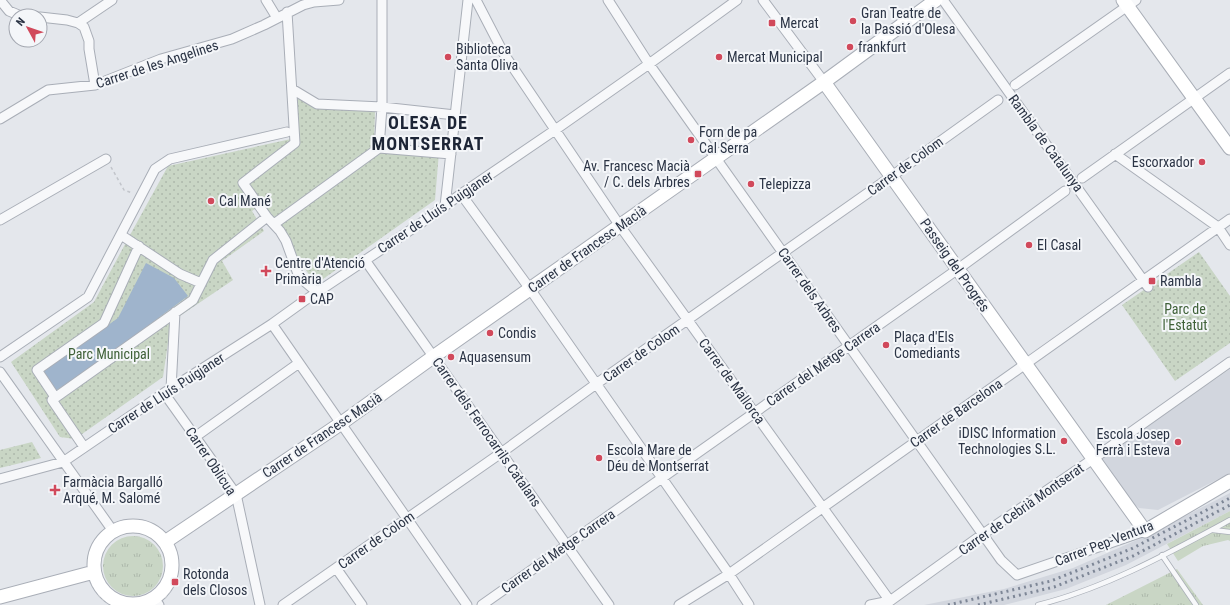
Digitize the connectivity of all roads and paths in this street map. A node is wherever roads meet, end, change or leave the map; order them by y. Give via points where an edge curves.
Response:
1 (0, 0) edge
2 (112, 0) edge
3 (266, 0) edge
4 (339, 0) edge
5 (382, 0) edge
6 (468, 0) edge
7 (476, 0) edge
8 (608, 0) edge
9 (737, 0) edge
10 (763, 0) edge
11 (936, 0) edge
12 (943, 0) edge
13 (315, 1) edge
14 (1129, 2) edge
15 (8, 10) edge
16 (287, 12) junction
17 (48, 18) edge
18 (277, 18) junction
19 (78, 23) junction
20 (649, 64) junction
21 (1230, 73) edge
22 (824, 82) junction
23 (1015, 85) dead end
24 (95, 86) junction
25 (292, 90) junction
26 (1193, 98) junction
27 (998, 100) dead end
28 (382, 107) junction
29 (455, 115) junction
30 (0, 119) edge
31 (555, 130) junction
32 (287, 132) dead end
33 (379, 148) junction
34 (1230, 148) edge
35 (451, 154) junction
36 (1115, 154) junction
37 (717, 158) junction
38 (106, 159) dead end
39 (113, 170) dead end
40 (892, 176) junction
41 (1082, 178) dead end
42 (1065, 191) dead end
43 (461, 194) junction
44 (134, 195) dead end
45 (445, 206) junction
46 (1230, 219) edge
47 (0, 220) edge
48 (270, 221) junction
49 (620, 226) junction
50 (1218, 228) junction
51 (121, 235) junction
52 (1230, 245) edge
53 (139, 246) junction
54 (784, 252) junction
55 (365, 260) junction
56 (958, 269) junction
57 (201, 283) junction
58 (1146, 284) junction
59 (530, 289) junction
60 (317, 292) junction
61 (175, 312) junction
62 (688, 320) junction
63 (272, 324) junction
64 (850, 346) junction
65 (0, 357) edge
66 (433, 357) junction
67 (1230, 362) edge
68 (299, 363) junction
69 (1026, 364) junction
70 (0, 372) edge
71 (596, 384) junction
72 (168, 391) junction
73 (56, 397) junction
74 (754, 412) junction
75 (340, 424) junction
76 (195, 437) junction
77 (917, 441) junction
78 (84, 447) junction
79 (501, 454) junction
80 (1093, 459) junction
81 (63, 462) junction
82 (661, 478) junction
83 (0, 479) edge
84 (1230, 481) edge
85 (236, 494) junction
86 (823, 507) junction
87 (406, 519) junction
88 (1230, 520) edge
89 (113, 528) junction
90 (1212, 530) junction
91 (1145, 531) junction
92 (1230, 532) edge
93 (983, 534) junction
94 (167, 541) junction
95 (566, 545) junction
96 (1162, 556) junction
97 (336, 568) junction
98 (91, 573) junction
99 (729, 574) junction
100 (1017, 575) joint
101 (0, 597) edge
102 (890, 601) junction
103 (157, 602) edge
104 (111, 605) edge
105 (260, 605) edge
106 (283, 605) edge
107 (362, 605) edge
108 (468, 605) edge
109 (482, 605) edge
110 (609, 605) edge
111 (679, 605) edge
112 (749, 605) edge
113 (870, 605) edge
114 (1038, 605) edge
115 (1196, 605) edge

1 - 15 street
2 - 19 street
3 - 18 street
4 - 13 street, Carrer de les Angelines
5 - 28 street
6 - 29 street
7 - 31 street, Carrer de Mallorca via 504,54
8 - 20 street, Carrer dels Arbres
9 - 20 street, Carrer de Lluís Puigjaner
10 - 22 street, Passeig del Progrés
11 - 22 street, Carrer de Francesc Macià
12 - 58 street, Rambla de Catalunya
13 - 16 street, Carrer de les Angelines
14 - 23 street
14 - 26 street
16 - 18 street, Carrer de les Angelines
16 - 25 street
17 - 19 street
18 - 24 street, Carrer de les Angelines via 232,39 161,59
19 - 24 street via 84,27 87,34
20 - 31 street, Carrer de Lluís Puigjaner
20 - 37 street, Carrer dels Arbres
21 - 26 street
22 - 37 street, Carrer de Francesc Macià
22 - 40 street, Passeig del Progrés
24 - 30 street, Carrer de les Angelines via 48,90
25 - 28 street via 317,104
25 - 48 street via 295,143 243,183
26 - 34 street
26 - 36 street
27 - 40 street, Carrer de Colom
28 - 29 street
28 - 33 street
29 - 35 street
31 - 43 street, Carrer de Lluís Puigjaner
31 - 49 street, Carrer de Mallorca
32 - 51 street via 170,159 156,169
33 - 35 street
33 - 48 street
35 - 45 street
36 - 41 street
36 - 50 street
37 - 49 street, Carrer de Francesc Macià
37 - 54 street, Carrer dels Arbres
38 - 47 street
39 - 44 path via 124,190
40 - 54 street, Carrer de Colom
40 - 56 street, Passeig del Progrés
42 - 56 street, Carrer del Metge Carrera
43 - 45 street, Carrer de Lluís Puigjaner
43 - 59 street
45 - 55 street, Carrer de Lluís Puigjaner
46 - 50 street, Carrer de Barcelona
48 - 57 street via 213,260
48 - 60 street via 286,241 298,274
49 - 59 street, Carrer de Francesc Macià
49 - 62 street, Carrer de Mallorca
50 - 52 street
50 - 58 street, Carrer de Barcelona
51 - 53 street
51 - 65 street via 88,297
53 - 57 street via 180,274
53 - 73 street via 104,323 37,370
54 - 62 street, Carrer de Colom
54 - 64 street, Carrer dels Arbres
55 - 60 street, Carrer de Lluís Puigjaner
55 - 66 street, Carrer dels Ferrocarrils Catalans
56 - 64 street, Carrer del Metge Carrera
56 - 69 street, Passeig del Progrés
57 - 61 street via 193,300
58 - 69 street, Carrer de Barcelona
59 - 66 street, Carrer de Francesc Macià
59 - 71 street
60 - 63 street, Carrer de Lluís Puigjaner
61 - 72 street
61 - 73 street
62 - 71 street, Carrer de Colom
62 - 74 street, Carrer de Mallorca
63 - 68 street
63 - 72 street, Carrer de Lluís Puigjaner
64 - 74 street, Carrer del Metge Carrera
64 - 77 street, Carrer dels Arbres
66 - 75 street, Carrer de Francesc Macià
66 - 79 street, Carrer dels Ferrocarrils Catalans
67 - 80 street, Carrer de Cebrià Montserat
68 - 75 street
68 - 76 street
69 - 77 street, Carrer de Barcelona
69 - 80 street, Passeig del Progrés
70 - 81 street
71 - 79 street, Carrer de Colom
71 - 82 street
72 - 76 street, Carrer Oblicua
72 - 78 street, Carrer de Lluís Puigjaner
73 - 78 street via 52,400
74 - 82 street, Carrer del Metge Carrera
74 - 86 street, Carrer de Mallorca
75 - 85 street, Carrer de Francesc Macià
75 - 87 street
76 - 85 street, Carrer Oblicua
77 - 86 street, Carrer de Barcelona
77 - 93 street, Carrer dels Arbres
78 - 81 street, Carrer de Lluís Puigjaner
79 - 87 street, Carrer de Colom
79 - 95 street, Carrer dels Ferrocarrils Catalans
80 - 91 street, Passeig del Progrés
80 - 93 street, Carrer de Cebrià Montserat
81 - 83 street, Carrer de Lluís Puigjaner
81 - 89 street
82 - 95 street, Carrer del Metge Carrera
82 - 99 street
84 - 91 street, Carrer Pep-Ventura
85 - 94 street, Carrer de Francesc Macià
85 - 105 street, Carrer Oblicua
86 - 99 street, Carrer de Barcelona
86 - 102 street, Carrer de Mallorca
87 - 97 street, Carrer de Colom
87 - 108 street
88 - 90 lane
89 - 94 street via 135,525 147,528
89 - 94 path via 127,522 139,522 151,525
89 - 98 street via 97,548
89 - 98 path via 94,544 90,554
90 - 92 lane
90 - 96 lane
91 - 100 street, Carrer Pep-Ventura
93 - 100 street, Carrer dels Arbres via 1001,560
93 - 102 street, Carrer de Cebrià Montserat
94 - 103 street via 172,566
94 - 103 path via 176,555 176,580 169,594
95 - 109 street, Carrer del Metge Carrera
95 - 110 street, Carrer dels Ferrocarrils Catalans
96 - 114 lane via 1095,587 1064,599
96 - 115 lane
97 - 106 street, Carrer de Colom
97 - 107 street
98 - 101 street
98 - 103 street via 106,594 117,601 129,604
98 - 104 path via 100,596
99 - 111 street, Carrer de Barcelona
99 - 112 street
102 - 113 street

